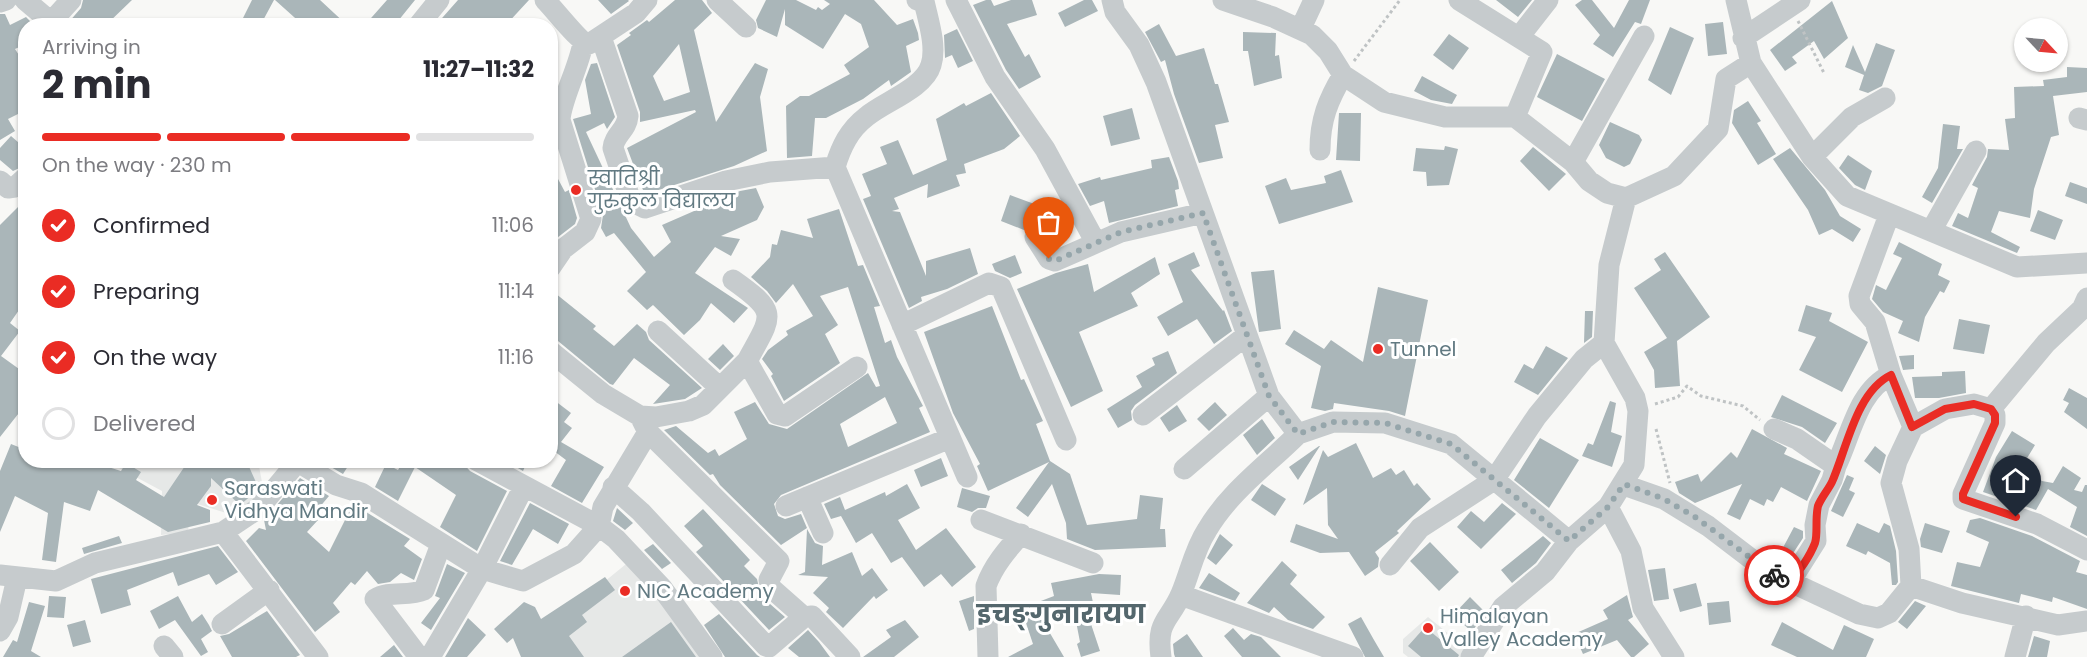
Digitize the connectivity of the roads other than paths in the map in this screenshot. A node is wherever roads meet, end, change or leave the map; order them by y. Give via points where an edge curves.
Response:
1 (6, 0) edge
2 (25, 0) edge
3 (71, 0) edge
4 (439, 0) edge
5 (545, 0) edge
6 (647, 0) edge
7 (717, 0) edge
8 (917, 0) edge
9 (948, 0) edge
10 (956, 0) edge
11 (1112, 0) edge
12 (1223, 0) edge
13 (1314, 0) edge
14 (1548, 0) edge
15 (1736, 0) edge
16 (924, 1) edge
17 (0, 2) edge
18 (1471, 3) edge
19 (1796, 7) edge
20 (46, 18) edge
21 (58, 18) edge
22 (424, 18) edge
23 (746, 27) dead end
24 (1300, 28) junction
25 (1644, 36) dead end
26 (1519, 37) junction
27 (1743, 38) junction
28 (592, 40) junction
29 (1750, 63) junction
30 (1343, 75) junction
31 (1885, 98) dead end
32 (1515, 117) junction
33 (1320, 150) dead end
34 (1976, 151) dead end
35 (1812, 157) junction
36 (1573, 162) junction
37 (835, 168) junction
38 (0, 181) edge
39 (18, 184) edge
40 (1626, 198) junction
41 (1203, 213) junction
42 (1889, 214) junction
43 (1931, 231) junction
44 (1035, 237) dead end
45 (1096, 243) junction
46 (558, 256) edge
47 (2087, 263) edge
48 (733, 280) dead end
49 (2087, 298) edge
50 (902, 325) junction
51 (658, 331) dead end
52 (1247, 335) junction
53 (1604, 343) junction
54 (747, 361) junction
55 (558, 362) edge
56 (857, 367) dead end
57 (1891, 375) junction
58 (720, 387) junction
59 (1269, 396) junction
60 (1991, 409) junction
61 (1143, 415) dead end
62 (644, 424) junction
63 (1912, 427) junction
64 (1774, 429) road end
65 (1298, 434) junction
66 (950, 438) junction
67 (1066, 440) dead end
68 (1836, 466) junction
69 (292, 468) edge
70 (309, 468) edge
71 (494, 468) edge
72 (1184, 469) dead end
73 (967, 477) dead end
74 (1494, 480) junction
75 (1624, 484) junction
76 (614, 487) junction
77 (523, 488) junction
78 (807, 497) junction
79 (786, 506) dead end
80 (1608, 507) junction
81 (981, 520) dead end
82 (599, 526) junction
83 (223, 532) junction
84 (823, 533) dead end
85 (1022, 534) junction
86 (1569, 541) junction
87 (441, 544) junction
88 (2087, 550) edge
89 (1093, 563) dead end
90 (1390, 565) dead end
91 (482, 569) junction
92 (8, 577) edge
93 (1790, 582) junction
94 (1911, 586) junction
95 (268, 590) junction
96 (1181, 596) junction
97 (2026, 616) junction
98 (804, 617) junction
99 (2087, 621) edge
100 (222, 624) dead end
101 (0, 631) edge
102 (318, 657) edge
103 (419, 657) edge
104 (430, 657) edge
105 (712, 657) edge
106 (850, 657) edge
107 (988, 657) edge
108 (1161, 657) edge
109 (1353, 657) edge
110 (1471, 657) edge
111 (1674, 657) edge
112 (2014, 657) edge

1 - 17 street
2 - 20 street
3 - 21 street
4 - 22 street
5 - 28 street
6 - 28 street via 636,13
7 - 23 street
8 - 16 street
9 - 16 street
10 - 45 street via 995,77 1045,149
11 - 41 street via 1115,12 1139,45 1156,82
12 - 24 street
13 - 24 street
14 - 26 street
15 - 27 street
16 - 37 street via 932,47 931,67 915,86 866,116 841,148
18 - 26 street
19 - 27 street
24 - 30 street via 1328,51
25 - 36 street
26 - 32 street via 1542,52
27 - 29 street
28 - 37 street via 628,116 613,148 631,201 637,206 645,208 726,181 770,172
28 - 46 street via 560,120 591,219 585,232
29 - 35 street
29 - 40 street via 1726,78 1718,129 1674,176
30 - 32 street via 1384,102 1445,117
30 - 33 street via 1328,100 1320,127
31 - 35 street via 1852,117
32 - 36 street
34 - 43 street
35 - 42 street via 1847,196
36 - 40 street via 1589,181 1607,193
37 - 50 street
38 - 39 street via 8,188
40 - 53 street via 1608,265
41 - 45 street via 1121,232
41 - 52 street
42 - 43 street
42 - 57 street via 1858,296 1875,322
43 - 47 street via 2017,267
44 - 45 street via 1049,259 1055,261
48 - 54 street via 765,306 768,316 767,326
49 - 60 street via 2082,309 2046,344
50 - 66 street
50 - 67 street via 989,283 1001,287
51 - 58 street
52 - 59 street
52 - 61 street
53 - 74 street via 1584,359 1537,416
53 - 75 street via 1635,398 1638,411 1634,465
54 - 56 street via 781,416
54 - 58 street
55 - 62 street
57 - 63 street
57 - 68 street via 1877,382 1869,393
58 - 62 street via 703,405
59 - 65 street
59 - 72 street
60 - 63 street via 1974,404 1945,409
60 - 88 street via 1995,423 1963,499 2037,524
62 - 76 street
62 - 98 street via 779,561 769,580 770,587
63 - 94 street via 1891,483 1909,549
64 - 68 street via 1797,439
65 - 74 street via 1333,422 1385,423 1451,444
65 - 96 street via 1240,486 1207,530
66 - 73 street
66 - 78 street
68 - 93 street via 1819,505 1816,541
69 - 83 street via 259,508
70 - 87 street via 336,485 361,494
71 - 77 street
74 - 86 street
74 - 90 street via 1420,528
75 - 80 street
75 - 93 street via 1664,499 1708,526 1767,571
76 - 82 street via 603,507
76 - 98 street via 766,646
77 - 82 street
77 - 91 street
78 - 79 street
78 - 84 street
80 - 86 street
80 - 111 street via 1631,551 1643,608
81 - 85 street
82 - 91 street via 574,554 523,581
82 - 105 street via 662,588
83 - 92 street via 95,563 56,581
83 - 95 street
85 - 89 street
85 - 107 street via 1005,552 986,586
86 - 110 street via 1545,572 1503,607
87 - 91 street
87 - 103 street via 424,590 375,599
91 - 104 street
92 - 101 street via 8,617
93 - 94 street via 1859,614 1878,618 1889,613
94 - 97 street via 1962,603
95 - 100 street
95 - 102 street
96 - 108 street via 1164,619 1159,641
96 - 109 street
97 - 99 street via 2058,625
97 - 112 street
98 - 106 street via 812,616

